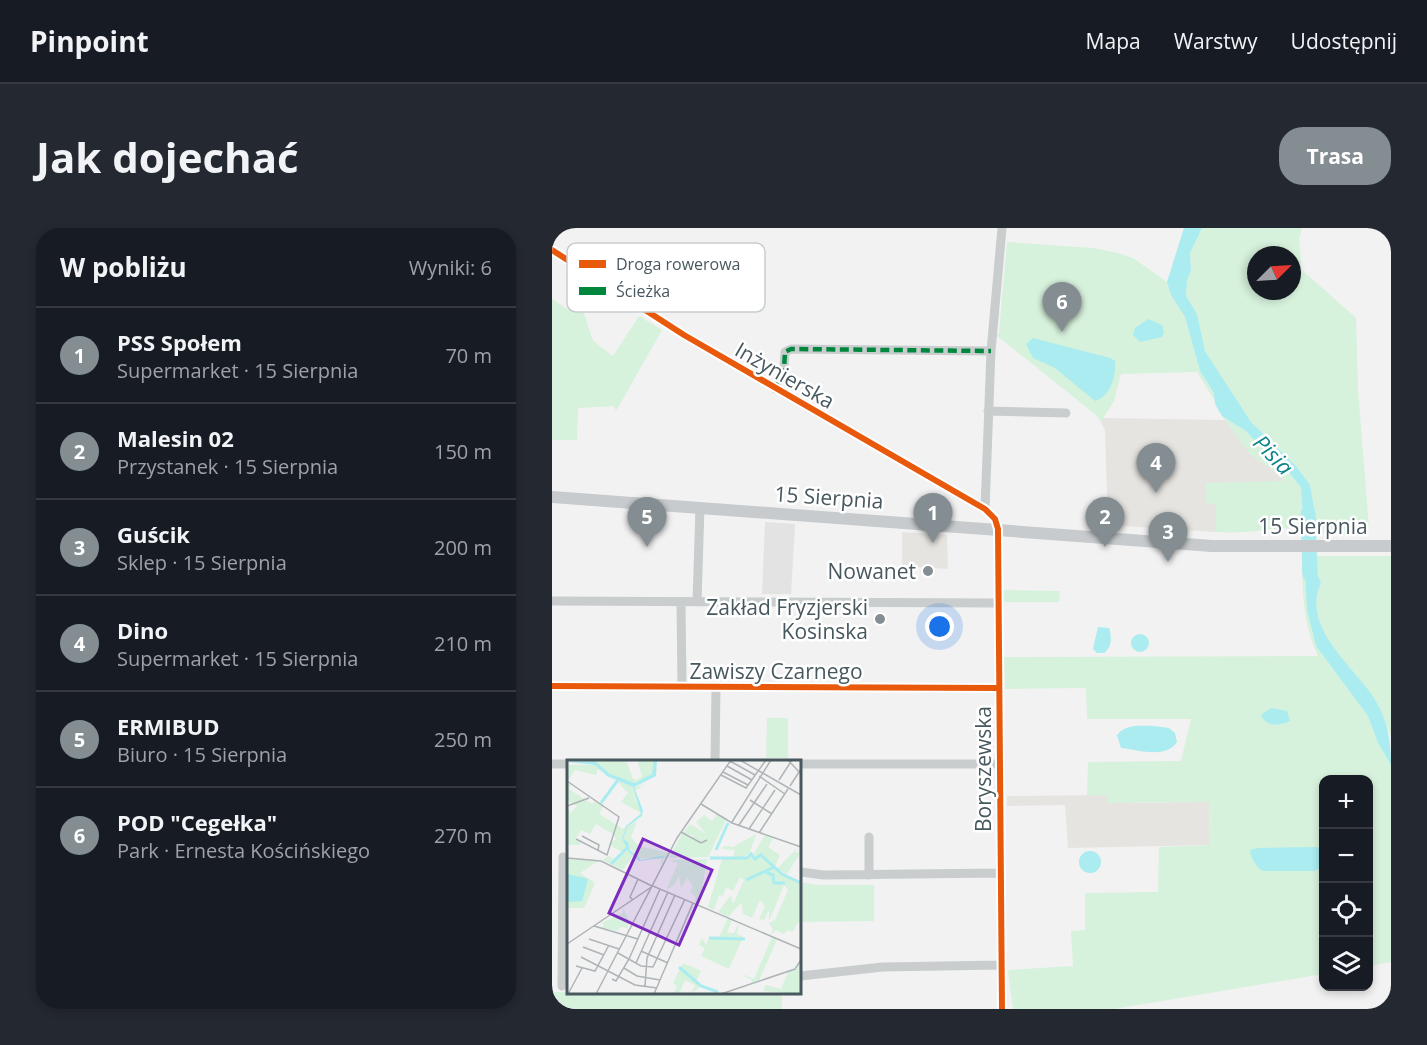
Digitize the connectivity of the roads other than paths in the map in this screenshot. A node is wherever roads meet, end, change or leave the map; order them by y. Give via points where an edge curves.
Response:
1 (1002, 228) edge
2 (552, 250) edge
3 (567, 260) edge
4 (648, 312) edge
5 (991, 351) junction
6 (775, 389) junction
7 (988, 411) junction
8 (1066, 413) dead end
9 (552, 497) edge
10 (700, 507) junction
11 (985, 509) junction
12 (998, 529) junction
13 (1391, 546) edge
14 (552, 601) edge
15 (681, 602) junction
16 (698, 602) junction
17 (999, 603) junction
18 (552, 686) edge
19 (682, 687) junction
20 (716, 687) junction
21 (999, 688) junction
22 (715, 760) edge
23 (801, 764) edge
24 (1000, 764) junction
25 (869, 837) dead end
26 (552, 857) edge
27 (566, 857) edge
28 (801, 872) edge
29 (1000, 873) junction
30 (870, 875) junction
31 (1001, 965) junction
32 (801, 976) edge
33 (552, 986) edge
34 (565, 986) edge
35 (1002, 1009) edge

1 - 5 street
2 - 3 street, Inżynierska
4 - 6 street, Inżynierska
5 - 6 street via 788,349
5 - 7 street
6 - 11 street, Inżynierska
7 - 8 street
7 - 11 street
9 - 10 main road, 15 Sierpnia
10 - 12 main road, 15 Sierpnia
10 - 16 street
11 - 12 street, Inżynierska
12 - 13 main road, 15 Sierpnia via 1212,546
12 - 17 street, Boryszewska
14 - 15 street
15 - 16 street
15 - 19 street
16 - 17 street
17 - 21 street, Boryszewska
18 - 19 street, Zawiszy Czarnego
19 - 20 street, Zawiszy Czarnego
20 - 21 street, Zawiszy Czarnego
20 - 22 street
21 - 24 street, Boryszewska
23 - 24 street
24 - 29 street, Boryszewska
25 - 30 street
26 - 27 street
27 - 34 street
28 - 30 street
29 - 30 street
29 - 31 street, Boryszewska
31 - 32 street via 883,967
31 - 35 street, Boryszewska
33 - 34 street

